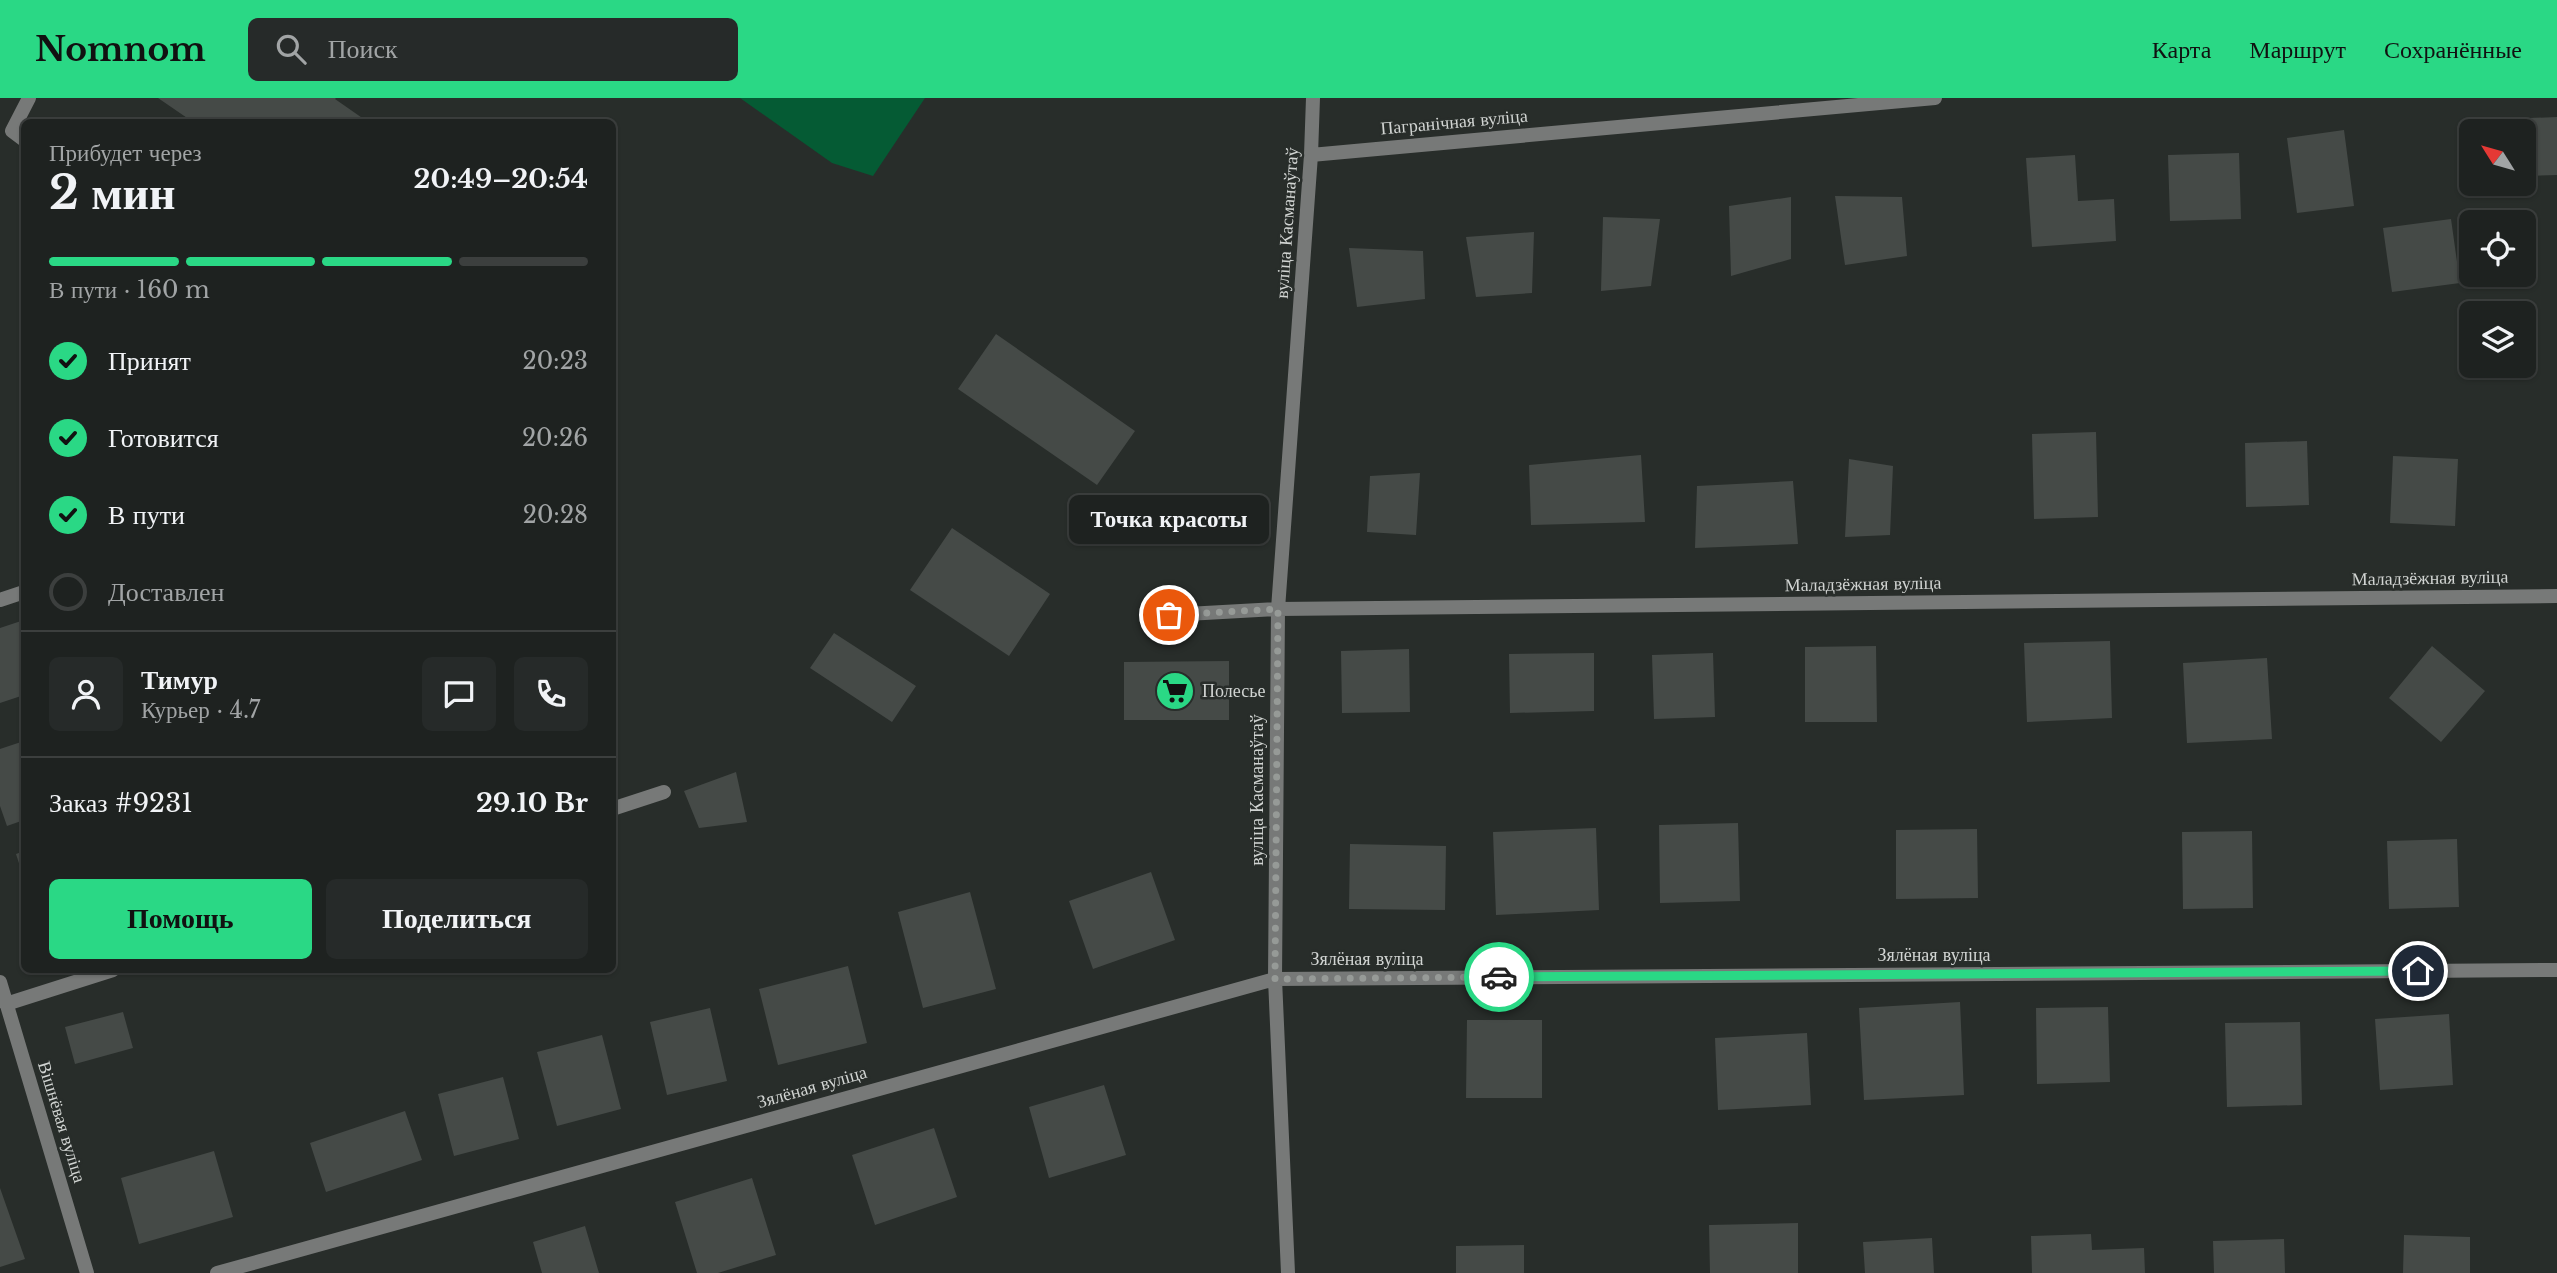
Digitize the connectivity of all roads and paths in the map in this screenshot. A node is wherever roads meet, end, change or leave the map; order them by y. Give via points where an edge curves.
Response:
1 (29, 98) edge
2 (1312, 98) edge
3 (1935, 98) edge
4 (21, 138) edge
5 (1311, 155) junction
6 (21, 593) edge
7 (2557, 596) edge
8 (0, 600) edge
9 (1278, 609) junction
10 (1169, 615) dead end
11 (664, 792) dead end
12 (616, 808) edge
13 (2557, 970) edge
14 (104, 973) edge
15 (1275, 979) junction
16 (0, 982) edge
17 (6, 1004) junction
18 (87, 1273) edge
19 (217, 1273) edge
20 (1288, 1273) edge

1 - 4 street via 12,131
2 - 5 street, вуліца Касманаўтаў
3 - 5 street, Пагранічная вуліца
5 - 9 street, вуліца Касманаўтаў
6 - 8 street
7 - 9 street, Маладзёжная вуліца
9 - 10 street, Маладзёжная вуліца
9 - 15 street, вуліца Касманаўтаў
11 - 12 street
13 - 15 street, Зялёная вуліца
14 - 17 street
15 - 19 street, Зялёная вуліца
15 - 20 street, вуліца Касманаўтаў
16 - 17 street, Вішнёвая вуліца
17 - 18 street, Вішнёвая вуліца

